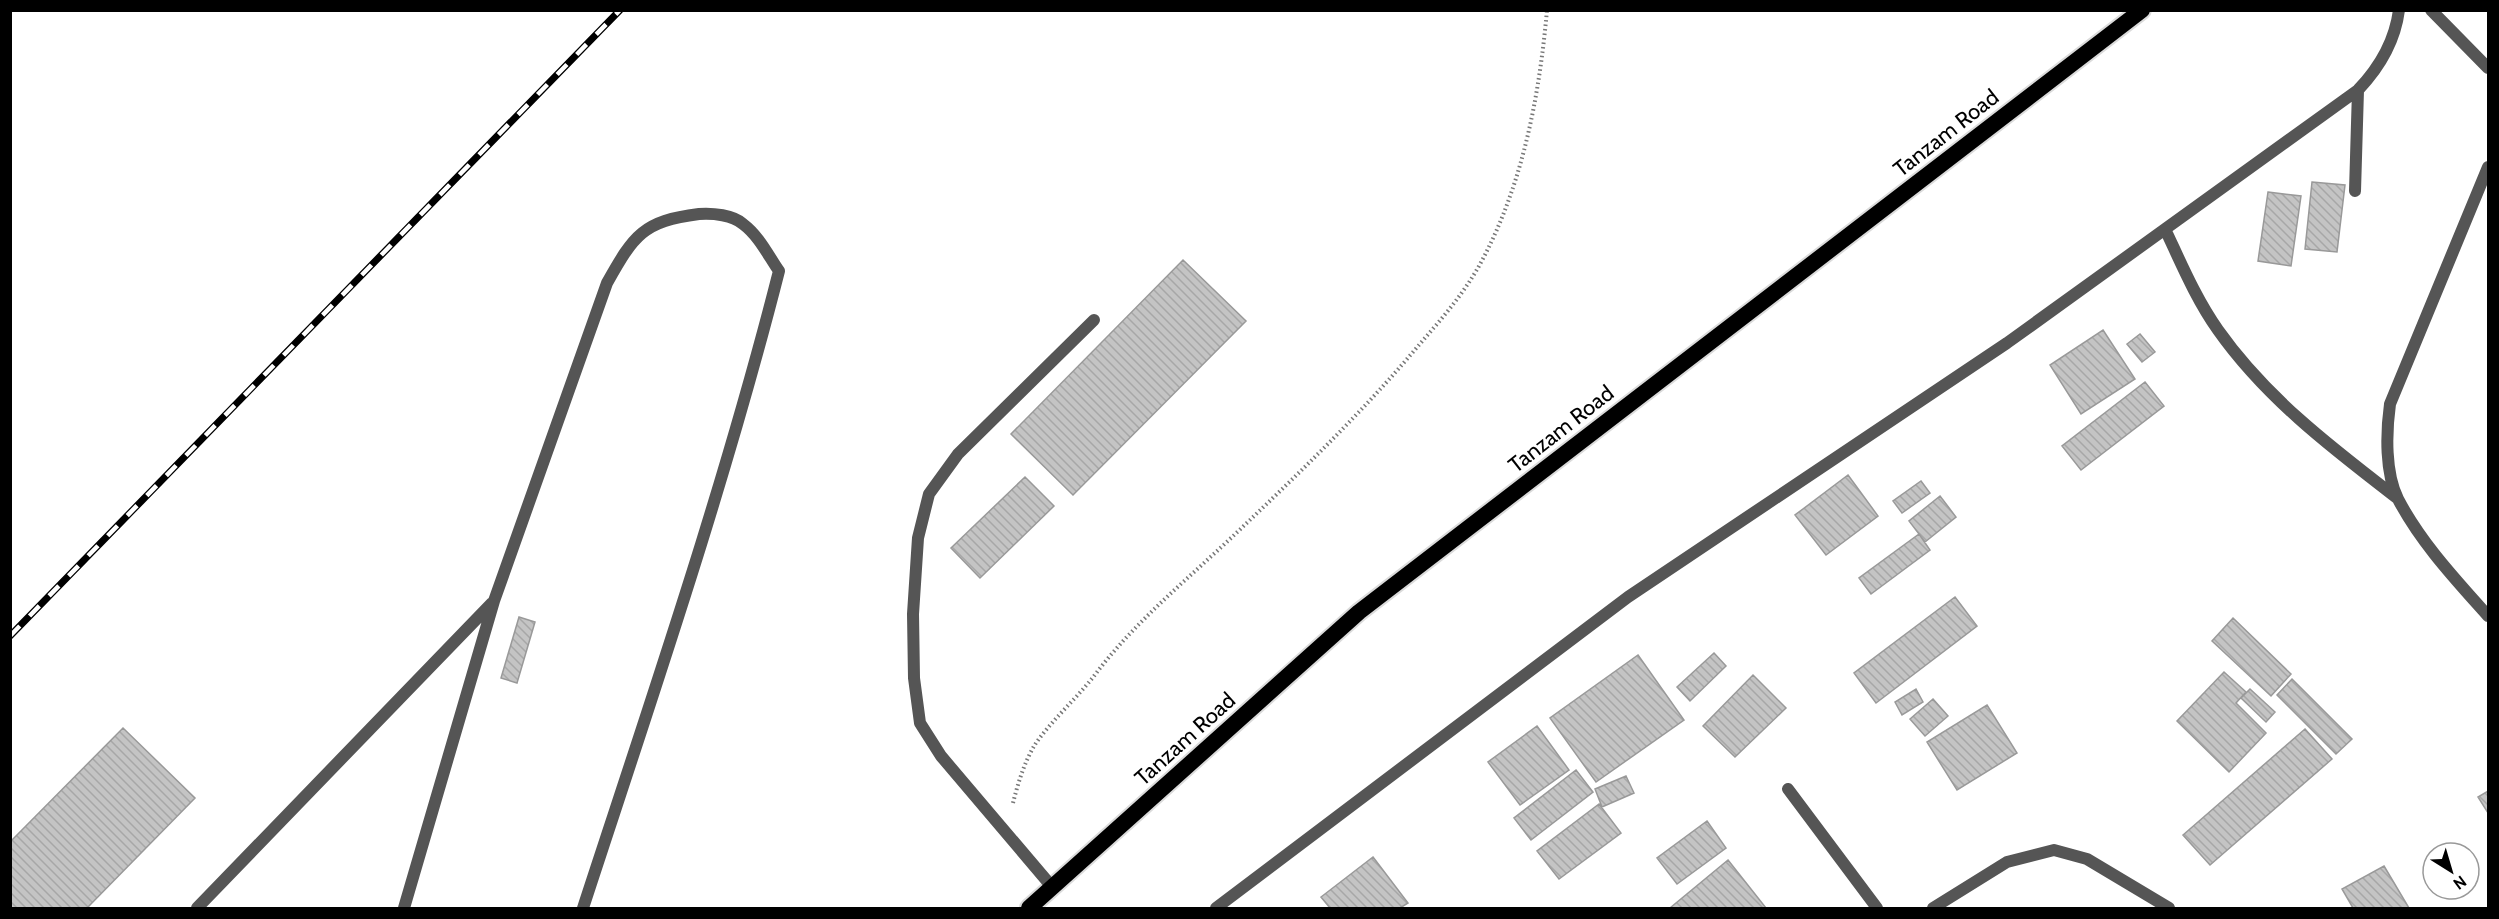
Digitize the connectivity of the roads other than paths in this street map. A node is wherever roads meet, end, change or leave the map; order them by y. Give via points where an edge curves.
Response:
1 (2142, 10) edge
2 (2399, 10) edge
3 (2431, 10) edge
4 (2488, 68) edge
5 (2358, 90) junction
6 (2488, 167) edge
7 (2355, 190) dead end
8 (2165, 229) junction
9 (1094, 320) dead end
10 (2397, 498) junction
11 (494, 601) junction
12 (2488, 616) edge
13 (1788, 789) dead end
14 (1053, 888) junction
15 (197, 909) edge
16 (404, 909) edge
17 (583, 909) edge
18 (1029, 909) edge
19 (1216, 909) edge
20 (1877, 909) edge
21 (1933, 909) edge
22 (2169, 909) edge

1 - 14 highway, Tanzam Road via 1359,612
2 - 5 street via 2376,72
3 - 4 street
5 - 7 street
5 - 8 street
6 - 10 street via 2390,404 2386,432
8 - 10 street via 2196,295 2247,366 2284,407
8 - 19 street via 2007,343 1628,597
9 - 14 street via 958,454 929,494 918,538 913,614 914,678 920,723 940,756
10 - 12 street via 2436,557
11 - 15 street
11 - 16 street
11 - 17 street via 607,283 624,253 653,223 712,213 742,222 779,271 703,543
13 - 20 street
14 - 18 highway, Tanzam Road
21 - 22 street via 2007,862 2054,850 2087,859

